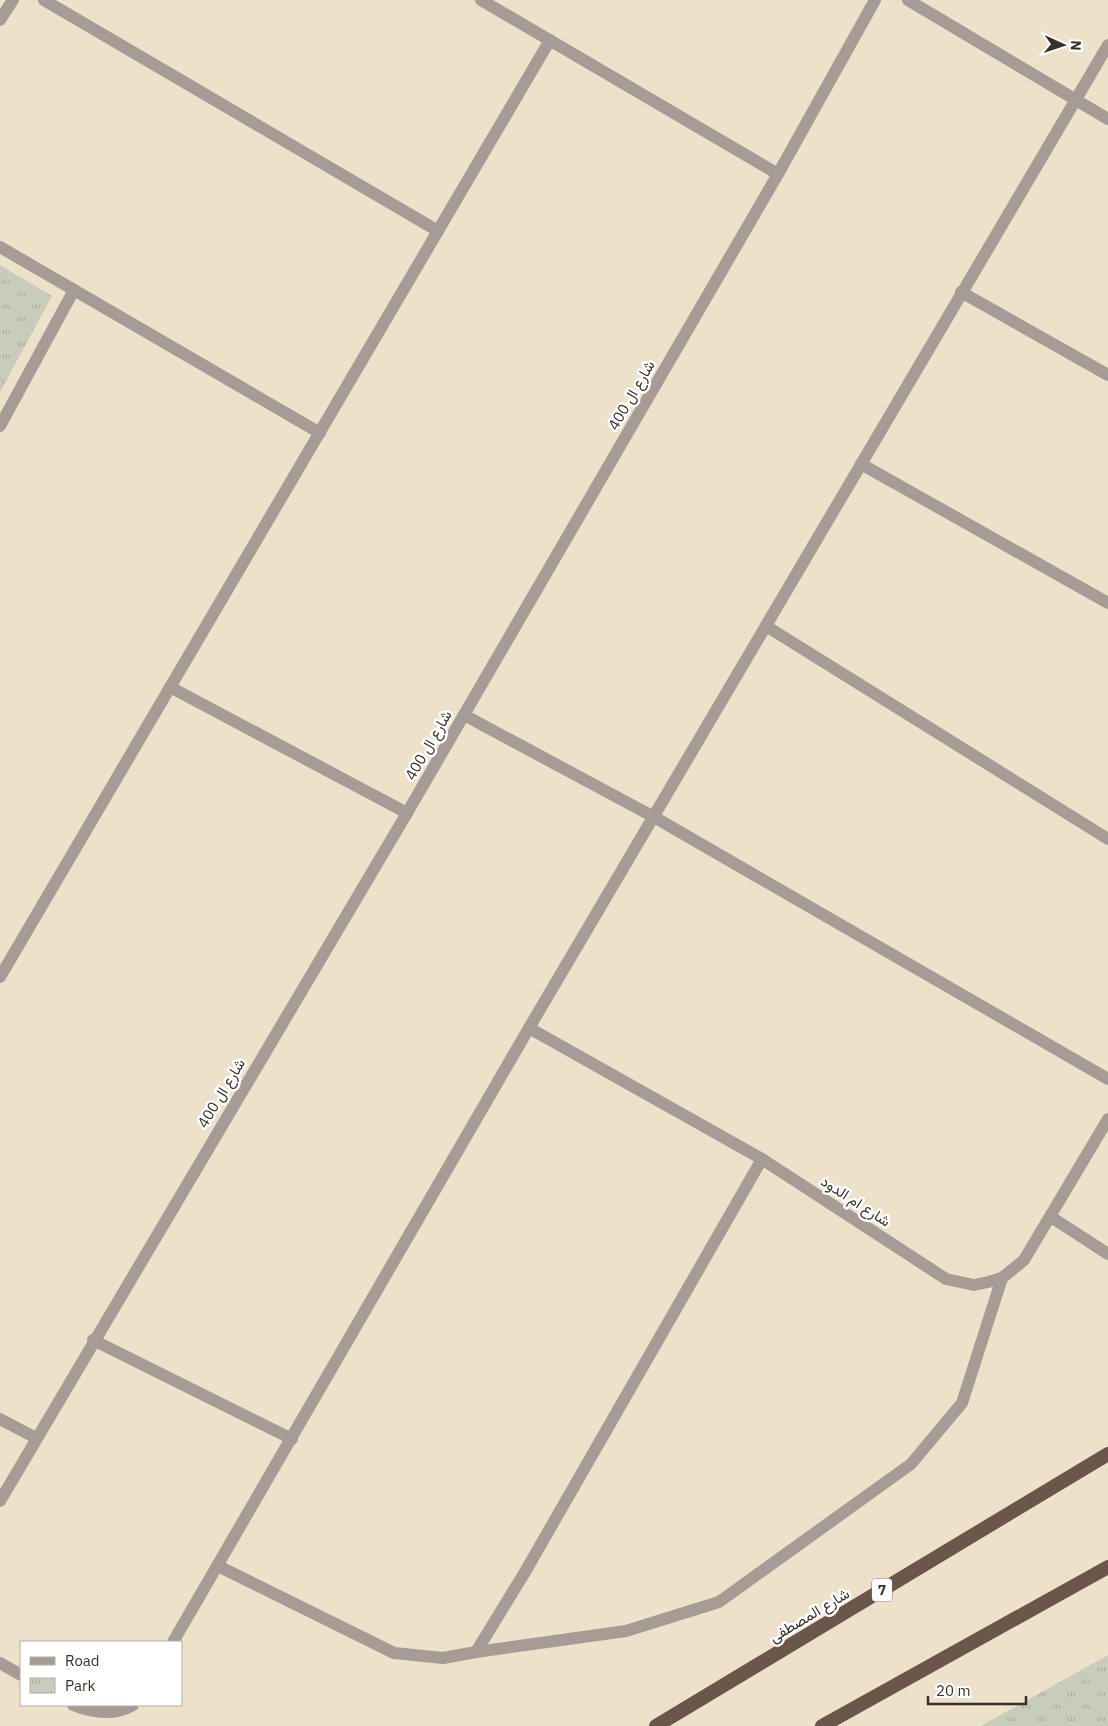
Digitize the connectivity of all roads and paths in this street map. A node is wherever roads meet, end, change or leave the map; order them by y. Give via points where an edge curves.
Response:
1 (13, 0) edge
2 (44, 0) edge
3 (482, 0) edge
4 (875, 0) edge
5 (908, 0) edge
6 (0, 20) edge
7 (550, 40) junction
8 (1108, 45) edge
9 (1076, 100) junction
10 (1108, 119) edge
11 (778, 174) junction
12 (438, 231) junction
13 (0, 248) edge
14 (74, 290) junction
15 (961, 292) junction
16 (1108, 375) edge
17 (0, 426) edge
18 (320, 433) junction
19 (860, 464) junction
20 (1108, 603) edge
21 (766, 626) junction
22 (170, 688) junction
23 (464, 715) junction
24 (407, 813) junction
25 (654, 817) junction
26 (1108, 839) edge
27 (0, 977) edge
28 (529, 1028) junction
29 (1108, 1079) edge
30 (1108, 1119) edge
31 (762, 1159) junction
32 (1051, 1216) junction
33 (1108, 1254) edge
34 (1002, 1278) junction
35 (93, 1340) junction
36 (0, 1419) edge
37 (36, 1438) junction
38 (292, 1439) junction
39 (1108, 1454) edge
40 (0, 1501) edge
41 (218, 1566) junction
42 (1108, 1567) edge
43 (174, 1641) edge
44 (476, 1652) junction
45 (0, 1663) edge
46 (20, 1674) edge
47 (75, 1706) edge
48 (130, 1706) edge
49 (656, 1726) edge
50 (822, 1726) edge

1 - 6 street
2 - 12 street
3 - 7 street
4 - 11 street, شارع ال 400
5 - 9 street
7 - 11 street
7 - 12 street
8 - 9 street
9 - 10 street
9 - 15 street
11 - 23 street, شارع ال 400
12 - 18 street
13 - 14 street
14 - 17 street
14 - 18 street
15 - 16 street
15 - 19 street
18 - 22 street
19 - 20 street
19 - 21 street
21 - 25 street
21 - 26 street
22 - 24 street
22 - 27 street
23 - 24 street, شارع ال 400
23 - 25 street
24 - 35 street, شارع ال 400
25 - 28 street
25 - 29 street
28 - 31 street, شارع ام الدود
28 - 38 street
30 - 32 street, شارع ام الدود
31 - 34 street, شارع ام الدود via 946,1279 974,1284
31 - 44 street
32 - 33 street
32 - 34 street, شارع ام الدود via 1024,1260
34 - 44 street via 962,1403 911,1464 719,1602 626,1631
35 - 37 street, شارع ال 400
35 - 38 street
36 - 37 street
37 - 40 street, شارع ال 400
38 - 41 street
39 - 49 highway, شارع المصطفى / 7
41 - 43 street
41 - 44 street via 394,1653 443,1658
42 - 50 highway
45 - 46 street
47 - 48 street via 102,1713

